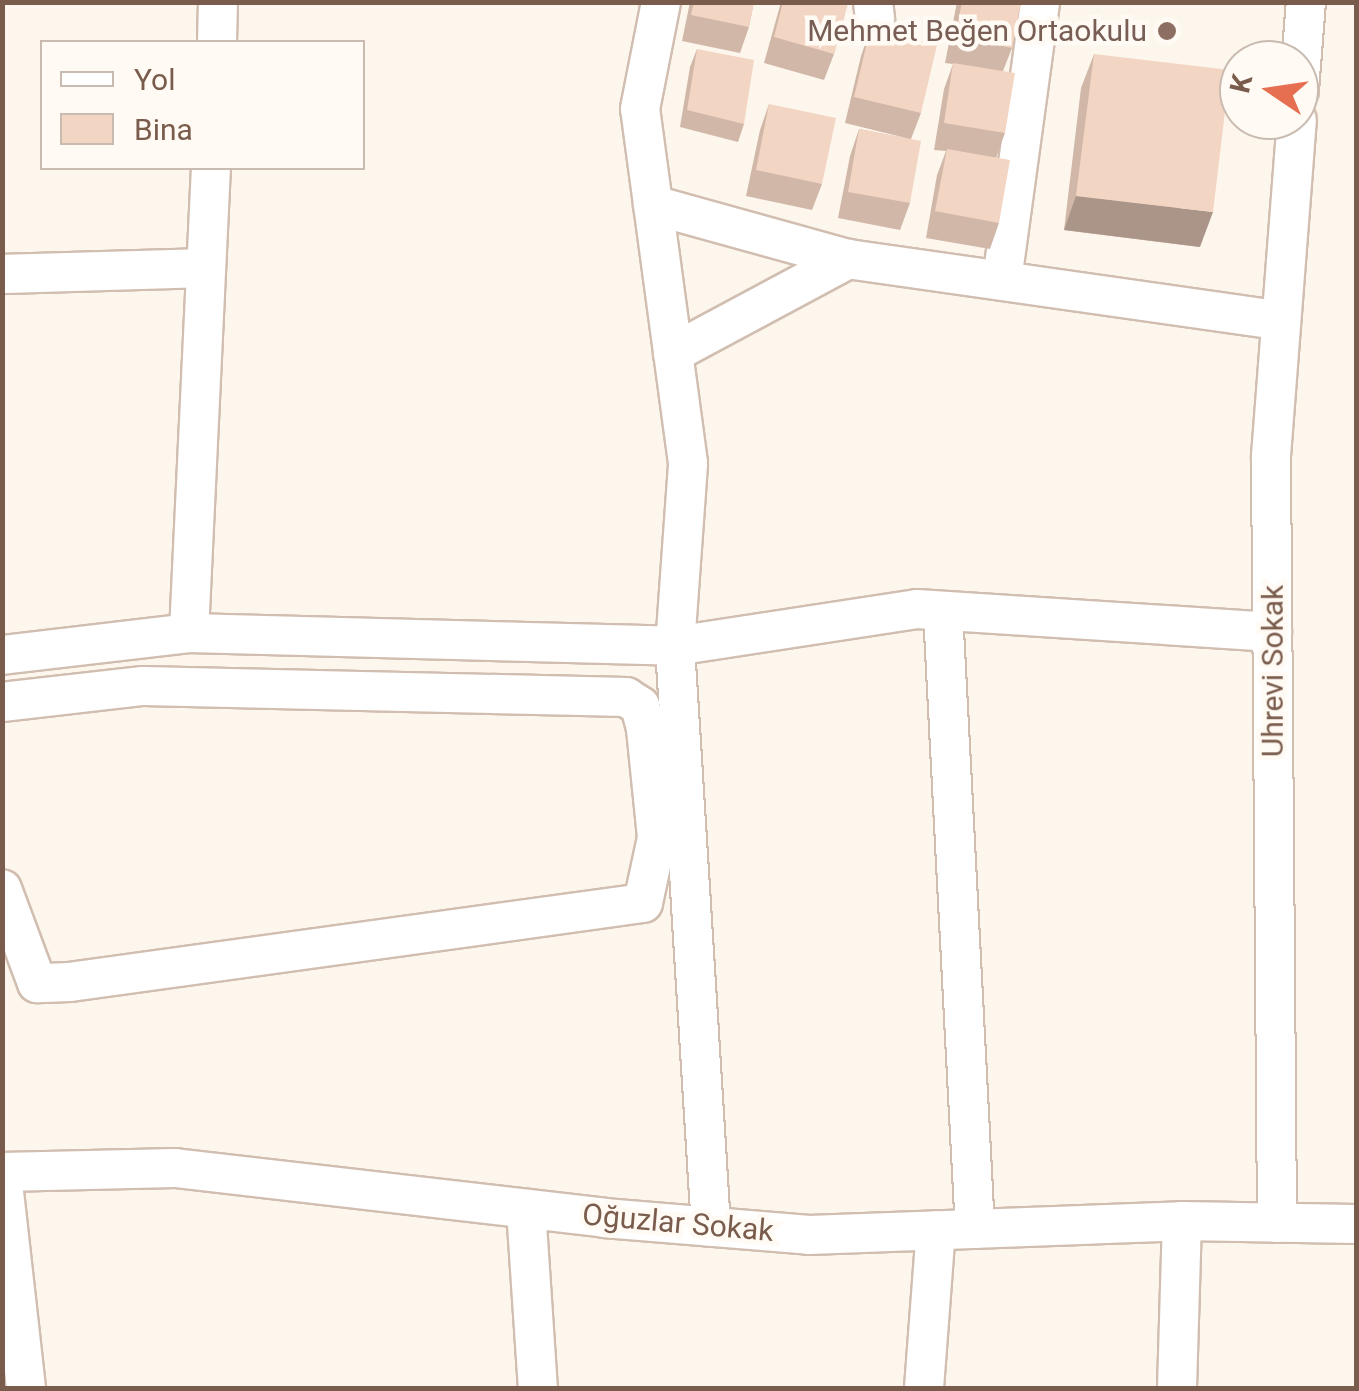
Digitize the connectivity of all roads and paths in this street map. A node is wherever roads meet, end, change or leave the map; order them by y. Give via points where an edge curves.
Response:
1 (218, 2) edge
2 (661, 2) edge
3 (1040, 2) edge
4 (1306, 2) edge
5 (216, 40) edge
6 (1303, 40) edge
7 (1296, 140) edge
8 (211, 170) edge
9 (653, 206) junction
10 (848, 259) junction
11 (206, 268) junction
12 (2, 274) edge
13 (1002, 280) junction
14 (1282, 321) junction
15 (673, 353) junction
16 (943, 611) junction
17 (1272, 632) junction
18 (189, 633) junction
19 (332, 637) junction
20 (675, 646) junction
21 (2, 655) edge
22 (328, 686) junction
23 (2, 702) edge
24 (2, 889) edge
25 (2, 1173) edge
26 (526, 1209) junction
27 (1182, 1221) junction
28 (1276, 1223) junction
29 (1356, 1224) edge
30 (711, 1227) junction
31 (975, 1228) junction
32 (936, 1230) junction
33 (26, 1388) edge
34 (538, 1388) edge
35 (924, 1388) edge
36 (1178, 1388) edge

1 - 5 street
2 - 9 street via 640,110
3 - 13 street
4 - 6 street
7 - 14 street, Uhrevi Sokak
8 - 11 street
9 - 10 street
9 - 15 street
10 - 13 street
10 - 15 street
11 - 12 street
11 - 18 street
13 - 14 street
14 - 17 street, Uhrevi Sokak via 1272,456
15 - 20 street via 688,464
16 - 17 street
16 - 20 street
16 - 31 street
17 - 28 street, Uhrevi Sokak
18 - 19 street
18 - 21 street
19 - 20 street
19 - 22 street
20 - 30 street
22 - 23 street via 143,686
22 - 24 street via 626,697 640,706 657,838 643,903 316,952 36,983
25 - 26 street, Oğuzlar Sokak via 175,1168
25 - 33 street
26 - 30 street, Oğuzlar Sokak
26 - 34 street
27 - 28 street, Oğuzlar Sokak
27 - 31 street, Oğuzlar Sokak
27 - 36 street
28 - 29 street, Oğuzlar Sokak
30 - 32 street, Oğuzlar Sokak via 809,1235
31 - 32 street, Oğuzlar Sokak
32 - 35 street

